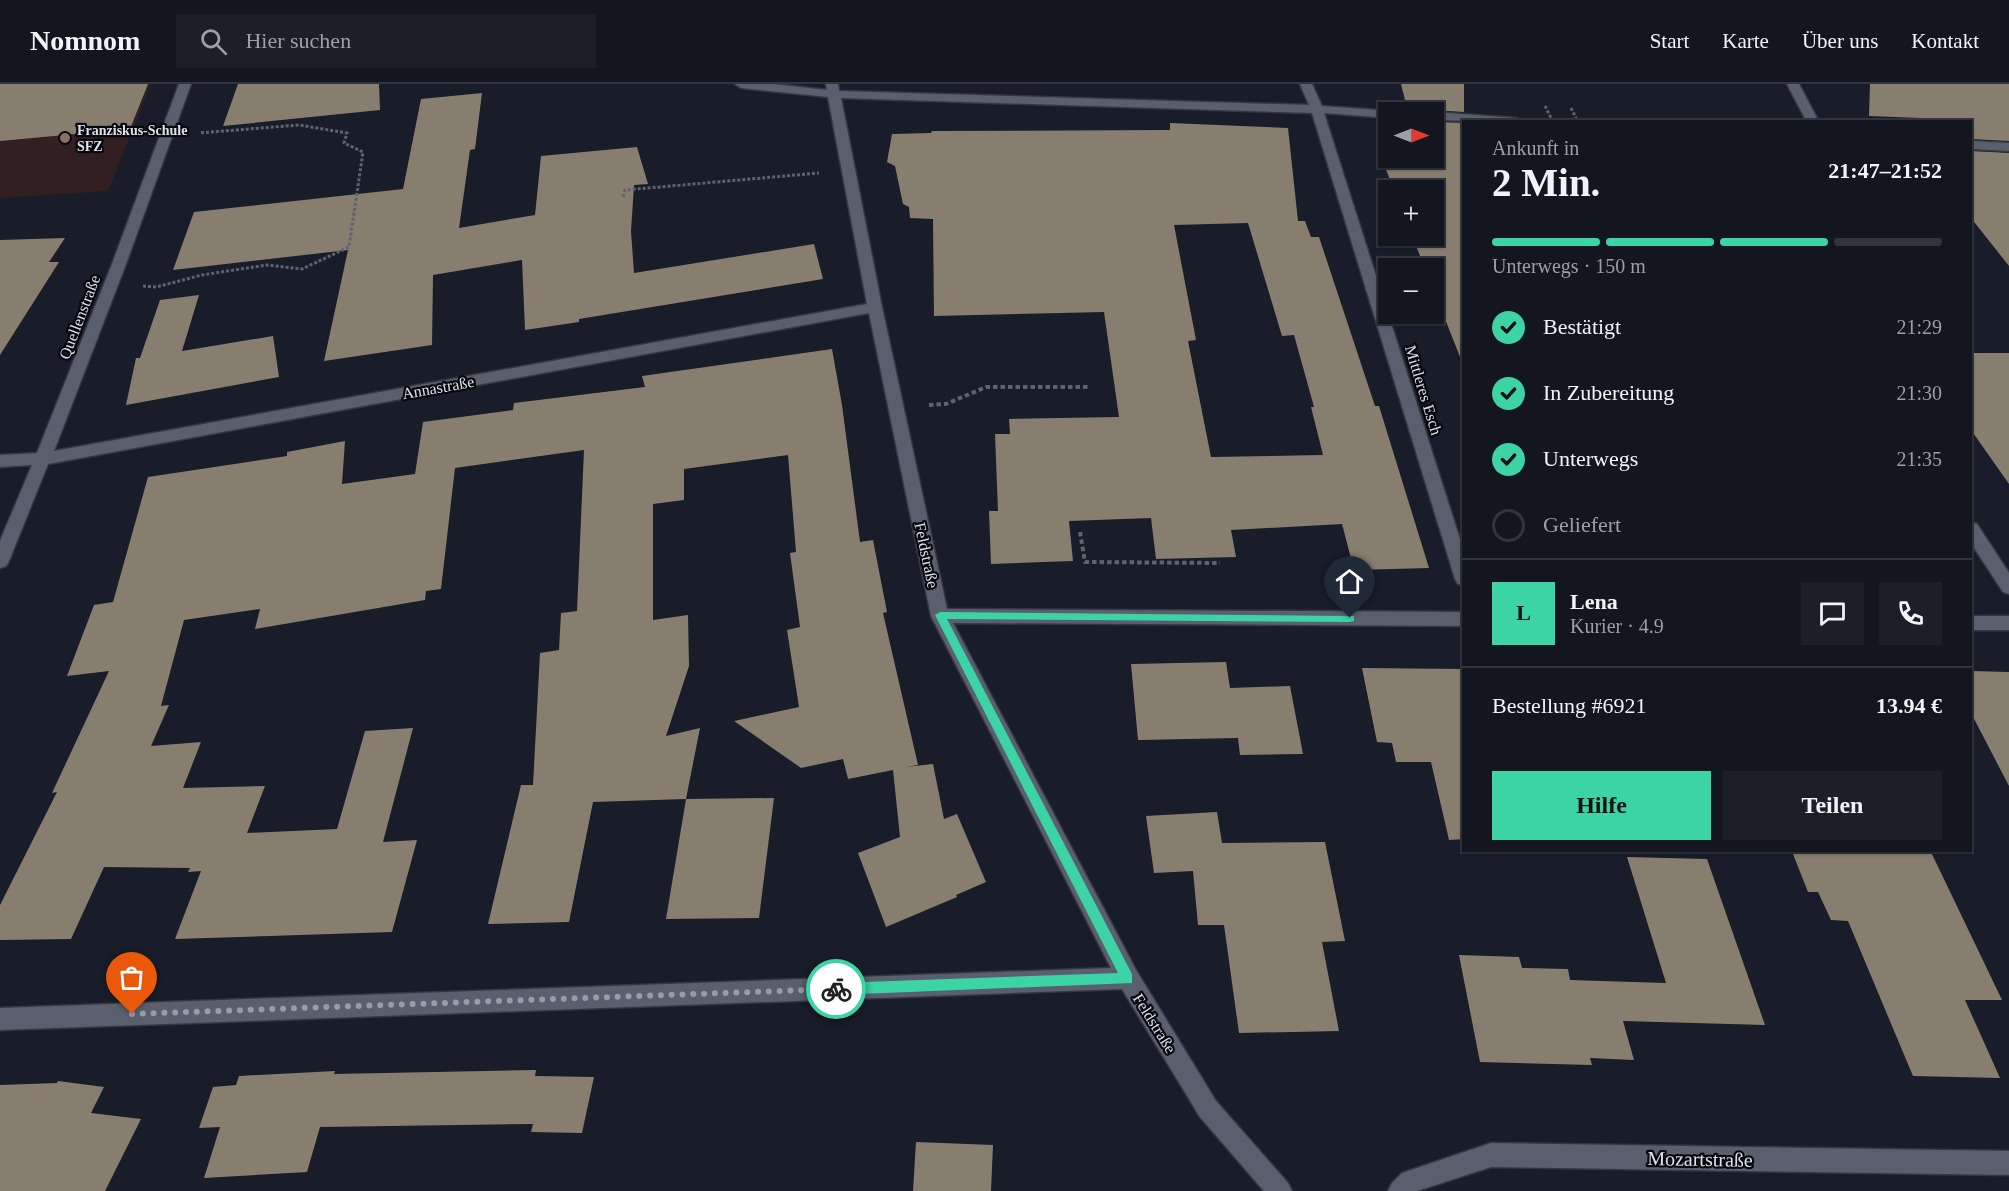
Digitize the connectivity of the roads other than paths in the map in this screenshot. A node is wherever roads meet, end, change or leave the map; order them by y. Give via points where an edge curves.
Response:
1 (185, 84) edge
2 (741, 84) edge
3 (1306, 84) edge
4 (1793, 84) edge
5 (833, 89) edge
6 (1317, 109) junction
7 (1378, 113) edge
8 (1444, 118) edge
9 (1483, 120) edge
10 (1812, 120) edge
11 (1972, 145) edge
12 (2009, 147) edge
13 (875, 308) junction
14 (44, 459) junction
15 (0, 461) edge
16 (1972, 531) edge
17 (0, 561) edge
18 (1462, 573) edge
19 (2009, 587) edge
20 (940, 615) junction
21 (1462, 619) edge
22 (1972, 623) edge
23 (2009, 623) edge
24 (1128, 978) junction
25 (0, 1019) edge
26 (2009, 1163) edge
27 (1280, 1191) edge
28 (1400, 1191) edge

1 - 14 street, Quellenstraße
2 - 5 street
3 - 6 street, Mittleres Esch
4 - 10 street
5 - 6 street
5 - 13 street, Feldstraße
6 - 7 street
6 - 18 street, Mittleres Esch
8 - 9 street
11 - 12 street
13 - 14 street, Annastraße
13 - 20 street, Feldstraße
14 - 15 street, Annastraße
14 - 17 street, Quellenstraße
16 - 19 street
20 - 21 street
20 - 24 street, Feldstraße
22 - 23 street
24 - 25 street
24 - 27 street, Feldstraße via 1208,1109
26 - 28 street, Mozartstraße via 1491,1155 1410,1181

